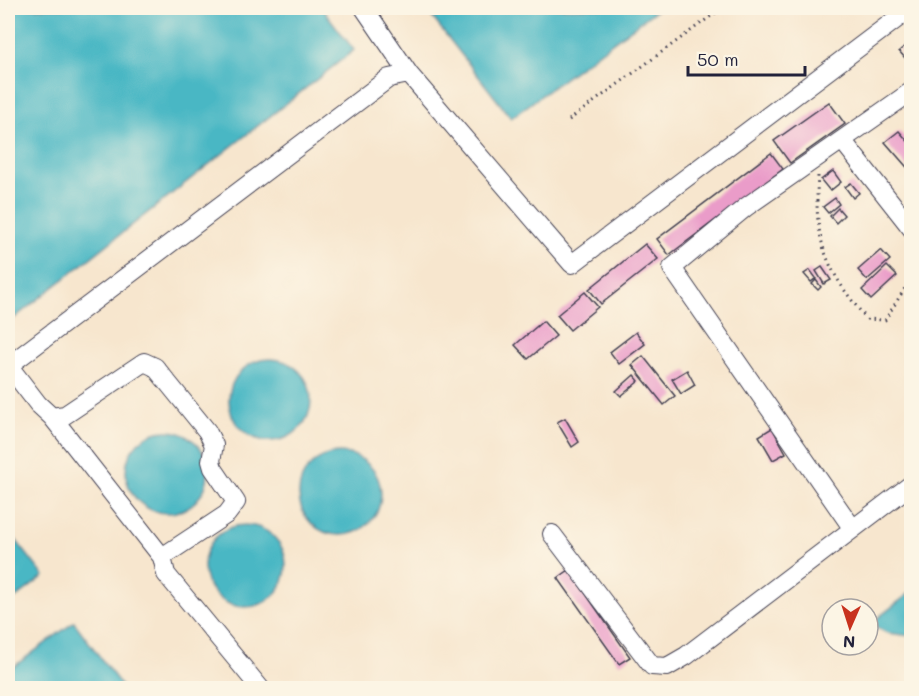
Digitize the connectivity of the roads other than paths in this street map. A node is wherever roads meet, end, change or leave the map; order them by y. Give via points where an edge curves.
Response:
1 (364, 8) edge
2 (911, 8) edge
3 (409, 74) junction
4 (912, 92) edge
5 (842, 140) junction
6 (912, 229) edge
7 (8, 365) edge
8 (52, 417) junction
9 (912, 484) edge
10 (853, 529) junction
11 (552, 534) dead end
12 (162, 558) junction
13 (260, 688) edge

1 - 3 lane
2 - 3 lane via 572,264
3 - 7 lane via 390,78
4 - 5 lane
5 - 6 lane
5 - 10 lane via 746,207 672,268
7 - 8 lane
8 - 12 lane
8 - 12 lane via 65,415 144,362 155,368 207,431 214,445 213,468 236,502 227,514
9 - 10 lane
10 - 11 lane via 667,667 652,666
12 - 13 lane via 166,574

